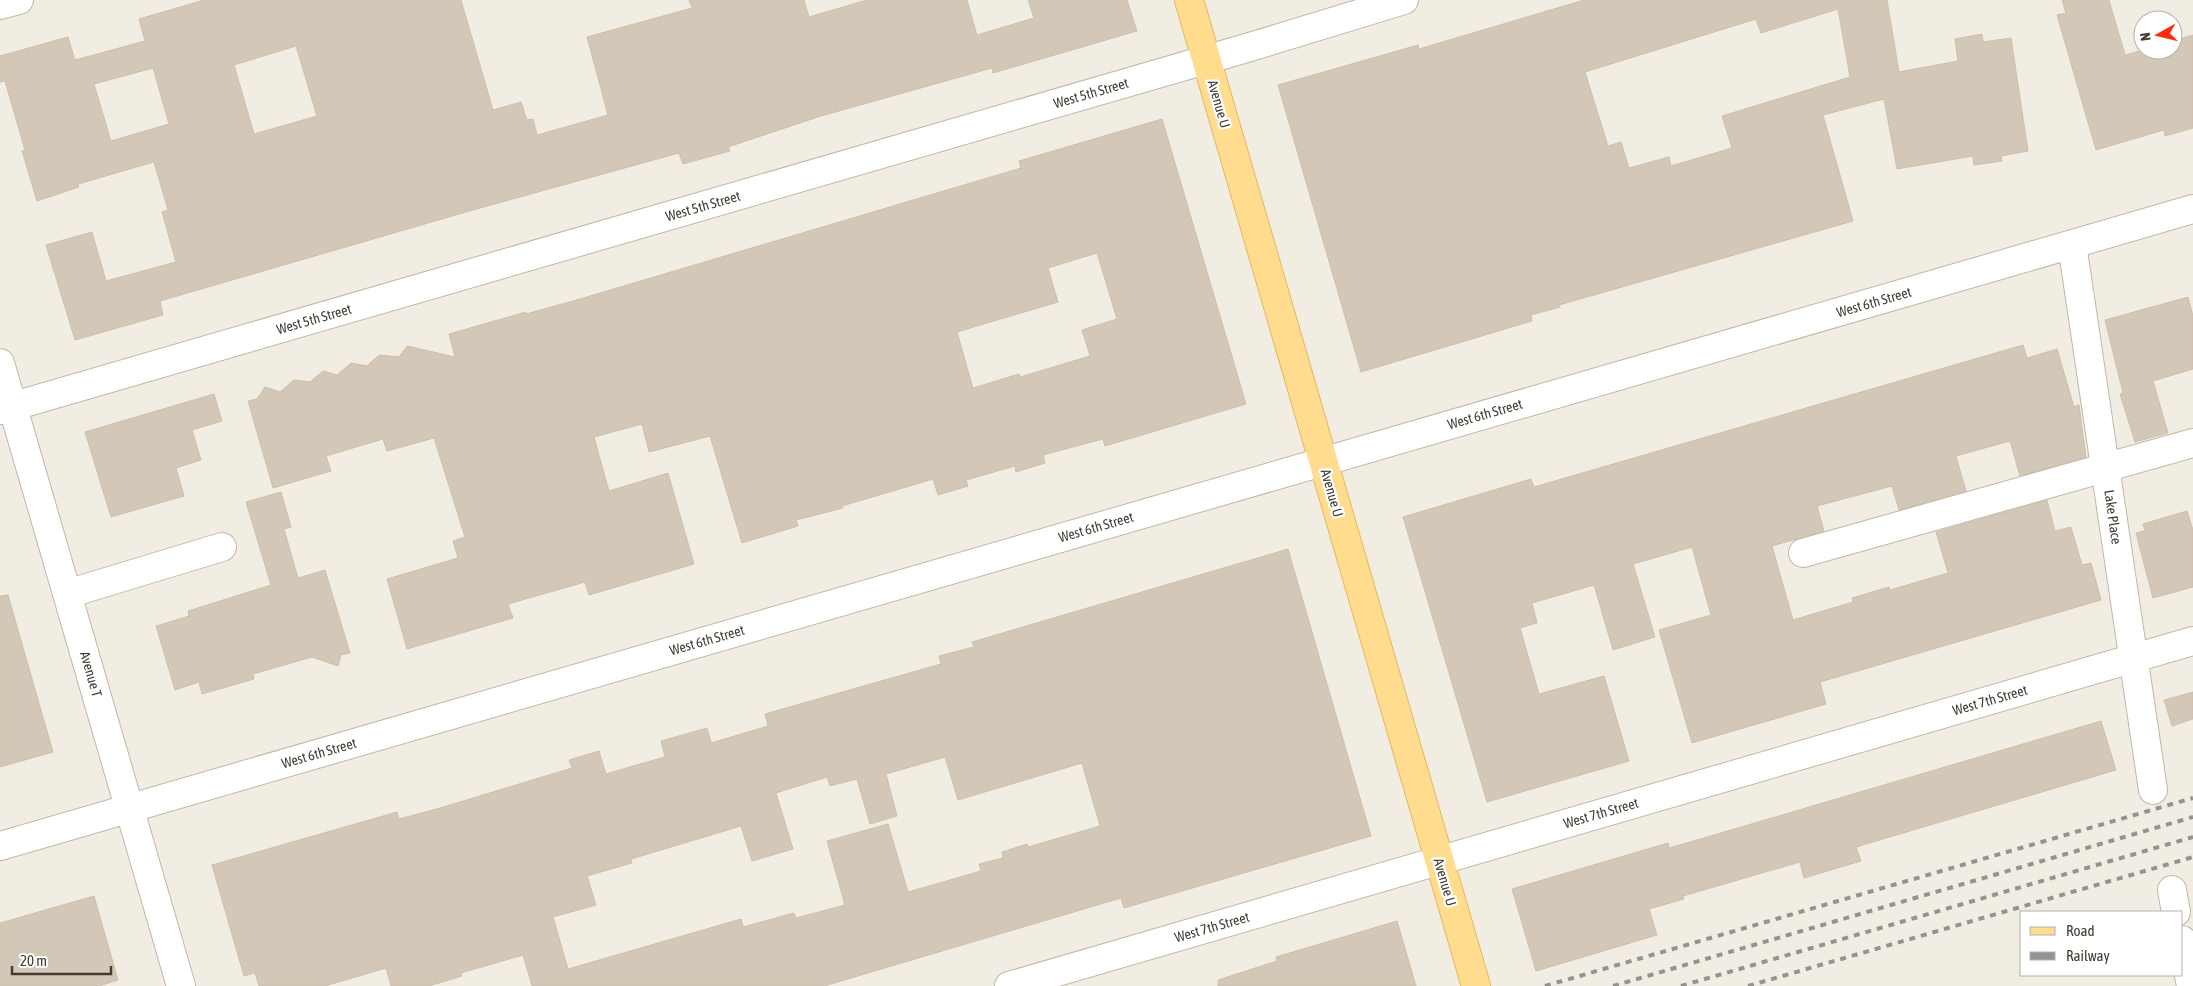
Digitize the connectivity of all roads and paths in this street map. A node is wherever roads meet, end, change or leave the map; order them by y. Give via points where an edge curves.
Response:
1 (19, 0) edge
2 (1189, 0) edge
3 (1404, 0) edge
4 (0, 5) edge
5 (1206, 60) junction
6 (2193, 209) edge
7 (2072, 244) junction
8 (0, 362) edge
9 (6, 408) edge
10 (2193, 443) edge
11 (1323, 461) junction
12 (2106, 468) junction
13 (222, 547) dead end
14 (1803, 553) dead end
15 (67, 594) junction
16 (2193, 641) edge
17 (2134, 658) junction
18 (2153, 790) dead end
19 (129, 808) junction
20 (0, 846) edge
21 (1439, 860) junction
22 (2183, 945) edge
23 (181, 986) edge
24 (1009, 986) edge
25 (1476, 986) edge
26 (2191, 986) edge

1 - 4 street
2 - 5 main road, Avenue U
3 - 5 street, West 5th Street
5 - 9 street, West 5th Street
5 - 11 main road, Avenue U
6 - 7 street, West 6th Street
7 - 11 street, West 6th Street
7 - 12 street, Lake Place
8 - 9 street, Avenue T
9 - 15 street, Avenue T
10 - 12 street
11 - 19 street, West 6th Street
11 - 21 main road, Avenue U
12 - 14 street
12 - 17 street, Lake Place
13 - 15 street
15 - 19 street, Avenue T
16 - 17 street, West 7th Street
17 - 18 street, Lake Place
17 - 21 street, West 7th Street
19 - 20 street, West 6th Street
19 - 23 street, Avenue T
21 - 24 street, West 7th Street
21 - 25 main road, Avenue U
22 - 26 street

